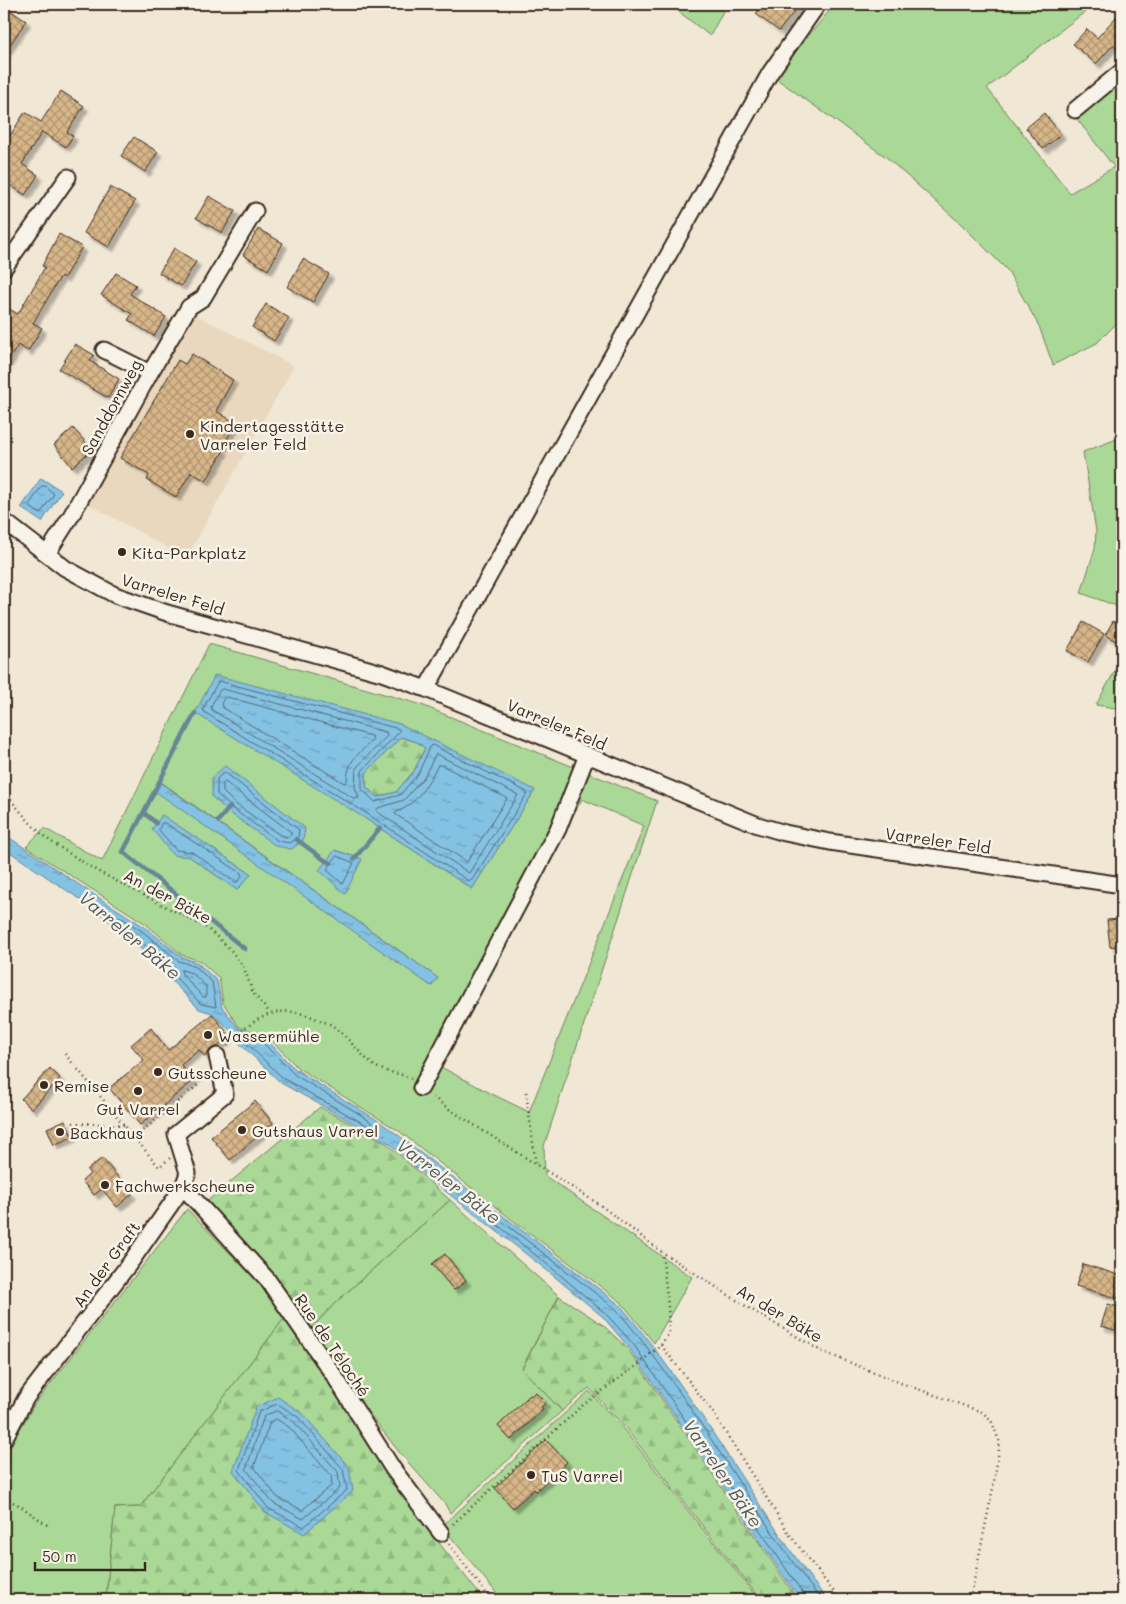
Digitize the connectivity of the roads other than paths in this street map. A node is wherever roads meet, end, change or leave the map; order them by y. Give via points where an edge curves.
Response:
1 (818, 4) edge
2 (1122, 71) edge
3 (1075, 110) dead end
4 (68, 176) dead end
5 (255, 211) dead end
6 (4, 268) edge
7 (104, 350) dead end
8 (150, 373) junction
9 (4, 521) edge
10 (47, 554) junction
11 (426, 689) junction
12 (587, 756) junction
13 (1122, 885) edge
14 (217, 1056) road end
15 (421, 1088) road end
16 (183, 1187) junction
17 (4, 1439) edge
18 (441, 1533) road end

1 - 11 street via 770,73
2 - 3 street
4 - 6 street
5 - 8 street, Sanddornweg via 218,285 189,307
7 - 8 street
8 - 10 street, Sanddornweg
9 - 10 street, Varreler Feld
10 - 11 street, Varreler Feld via 65,568 124,598 382,673
11 - 12 street, Varreler Feld
12 - 13 street, Varreler Feld via 785,833
12 - 15 street via 558,829
14 - 16 street via 225,1094 176,1134 188,1173
16 - 17 street, An der Graft via 130,1263 26,1398
16 - 18 street, Rue de Téloché via 267,1279 335,1377 393,1469

